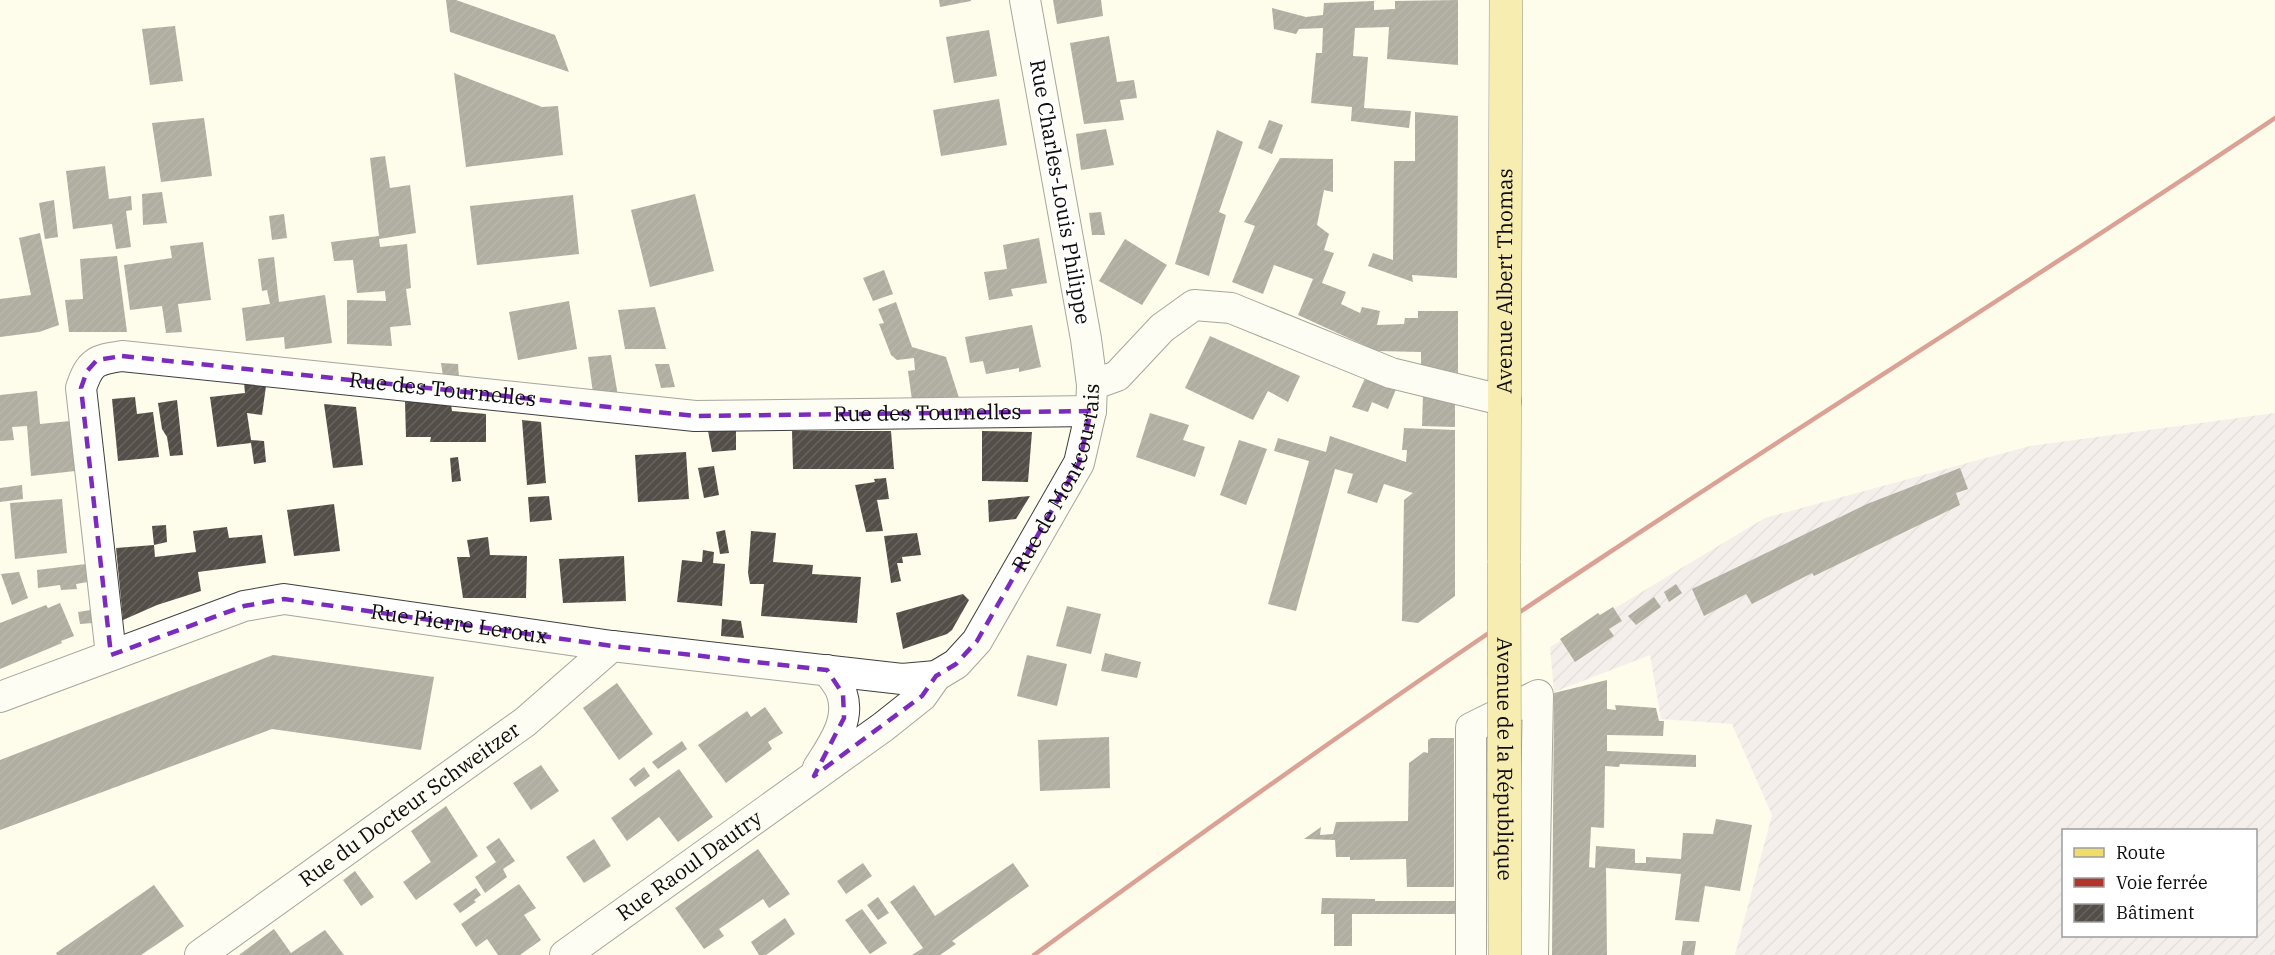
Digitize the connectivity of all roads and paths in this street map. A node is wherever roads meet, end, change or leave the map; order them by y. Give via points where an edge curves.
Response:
1 (1025, 0) edge
2 (1506, 0) edge
3 (1091, 398) junction
4 (1506, 401) junction
5 (1504, 563) joint
6 (612, 646) junction
7 (111, 655) junction
8 (827, 670) junction
9 (936, 676) junction
10 (0, 698) edge
11 (814, 776) junction
12 (200, 955) edge
13 (565, 955) edge
14 (1471, 955) edge
15 (1504, 955) edge
16 (1533, 955) edge

1 - 3 street, Rue Charles-Louis Philippe via 1086,339
2 - 4 main road, Avenue Albert Thomas
3 - 4 street, Rue de Montcourtais via 1118,376 1162,328 1194,305 1231,308 1391,373
3 - 7 street, Rue des Tournelles via 695,416 122,356 97,360 87,371 81,388
3 - 9 street, Rue de Montcourtais via 1078,463 977,641 956,664
4 - 5 main road, Avenue Albert Thomas
5 - 15 main road, Avenue de la République, bridge
6 - 7 street, Rue Pierre Leroux via 284,598 243,606
6 - 8 street, Rue Pierre Leroux
6 - 12 street, Rue du Docteur Schweitzer via 525,722
7 - 10 street, Rue Pierre Leroux
8 - 9 street, Rue Pierre Leroux via 902,679
8 - 11 street via 843,694 844,718
9 - 11 street, Rue Raoul Dautry via 922,696
11 - 13 street, Rue Raoul Dautry
14 - 16 street via 1471,728 1538,695

